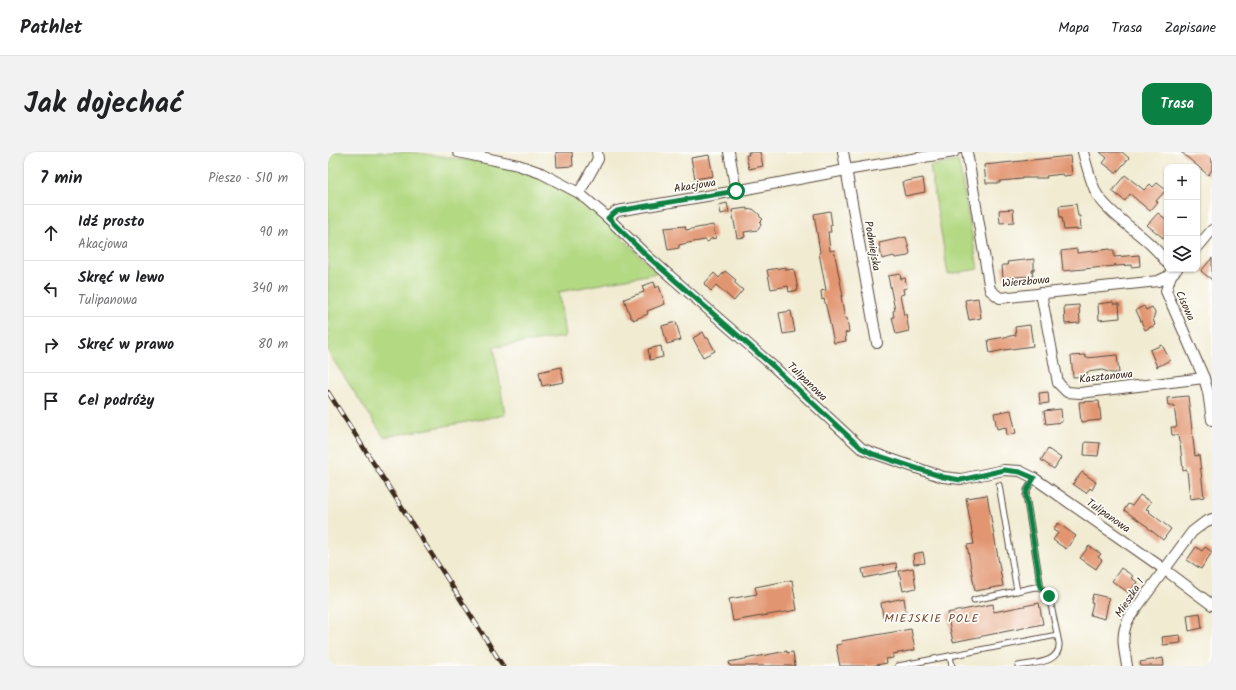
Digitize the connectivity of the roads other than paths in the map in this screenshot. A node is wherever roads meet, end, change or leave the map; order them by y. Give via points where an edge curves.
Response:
1 (458, 152) edge
2 (597, 152) edge
3 (728, 152) edge
4 (843, 152) edge
5 (954, 152) edge
6 (967, 152) edge
7 (1083, 152) edge
8 (846, 170) junction
9 (736, 191) junction
10 (579, 193) junction
11 (608, 218) junction
12 (1212, 230) edge
13 (1200, 244) edge
14 (1164, 260) edge
15 (1171, 272) edge
16 (1172, 272) edge
17 (1041, 293) junction
18 (877, 344) dead end
19 (1204, 378) junction
20 (1210, 391) edge
21 (1212, 420) edge
22 (1034, 478) junction
23 (999, 485) dead end
24 (1212, 519) edge
25 (1164, 569) junction
26 (1041, 588) junction
27 (1017, 591) junction
28 (974, 600) dead end
29 (1212, 605) edge
30 (1057, 635) junction
31 (950, 656) junction
32 (898, 666) edge
33 (952, 666) edge
34 (1018, 666) edge
35 (1127, 666) edge

1 - 10 street, Tulipanowa via 541,172
2 - 10 street via 598,159
3 - 9 street
4 - 8 street, Podmiejska
5 - 8 street, Akacjowa
6 - 17 street, Wierzbowa via 990,290 1000,298
7 - 14 street via 1097,194
8 - 9 street, Akacjowa
8 - 18 street, Podmiejska
9 - 11 street, Akacjowa via 617,211
10 - 11 street, Tulipanowa
11 - 22 street, Tulipanowa via 861,448 943,477 961,480 1004,470 1020,472
12 - 13 street
15 - 17 street, Wierzbowa via 1158,281
16 - 19 street, Cisowa via 1166,291
17 - 19 street, Kasztanowa via 1058,383 1067,392 1080,393
19 - 20 street, Cisowa
20 - 21 street, Cisowa
22 - 25 street, Tulipanowa
22 - 26 lane via 1026,496
23 - 27 lane
24 - 25 street, Mieszka I via 1192,532
25 - 29 street
25 - 35 street, Mieszka I via 1126,625 1123,643
26 - 27 lane
26 - 30 lane via 1049,596
27 - 28 lane
30 - 31 lane
30 - 34 lane via 1059,649 1053,658
31 - 32 lane
31 - 33 lane

